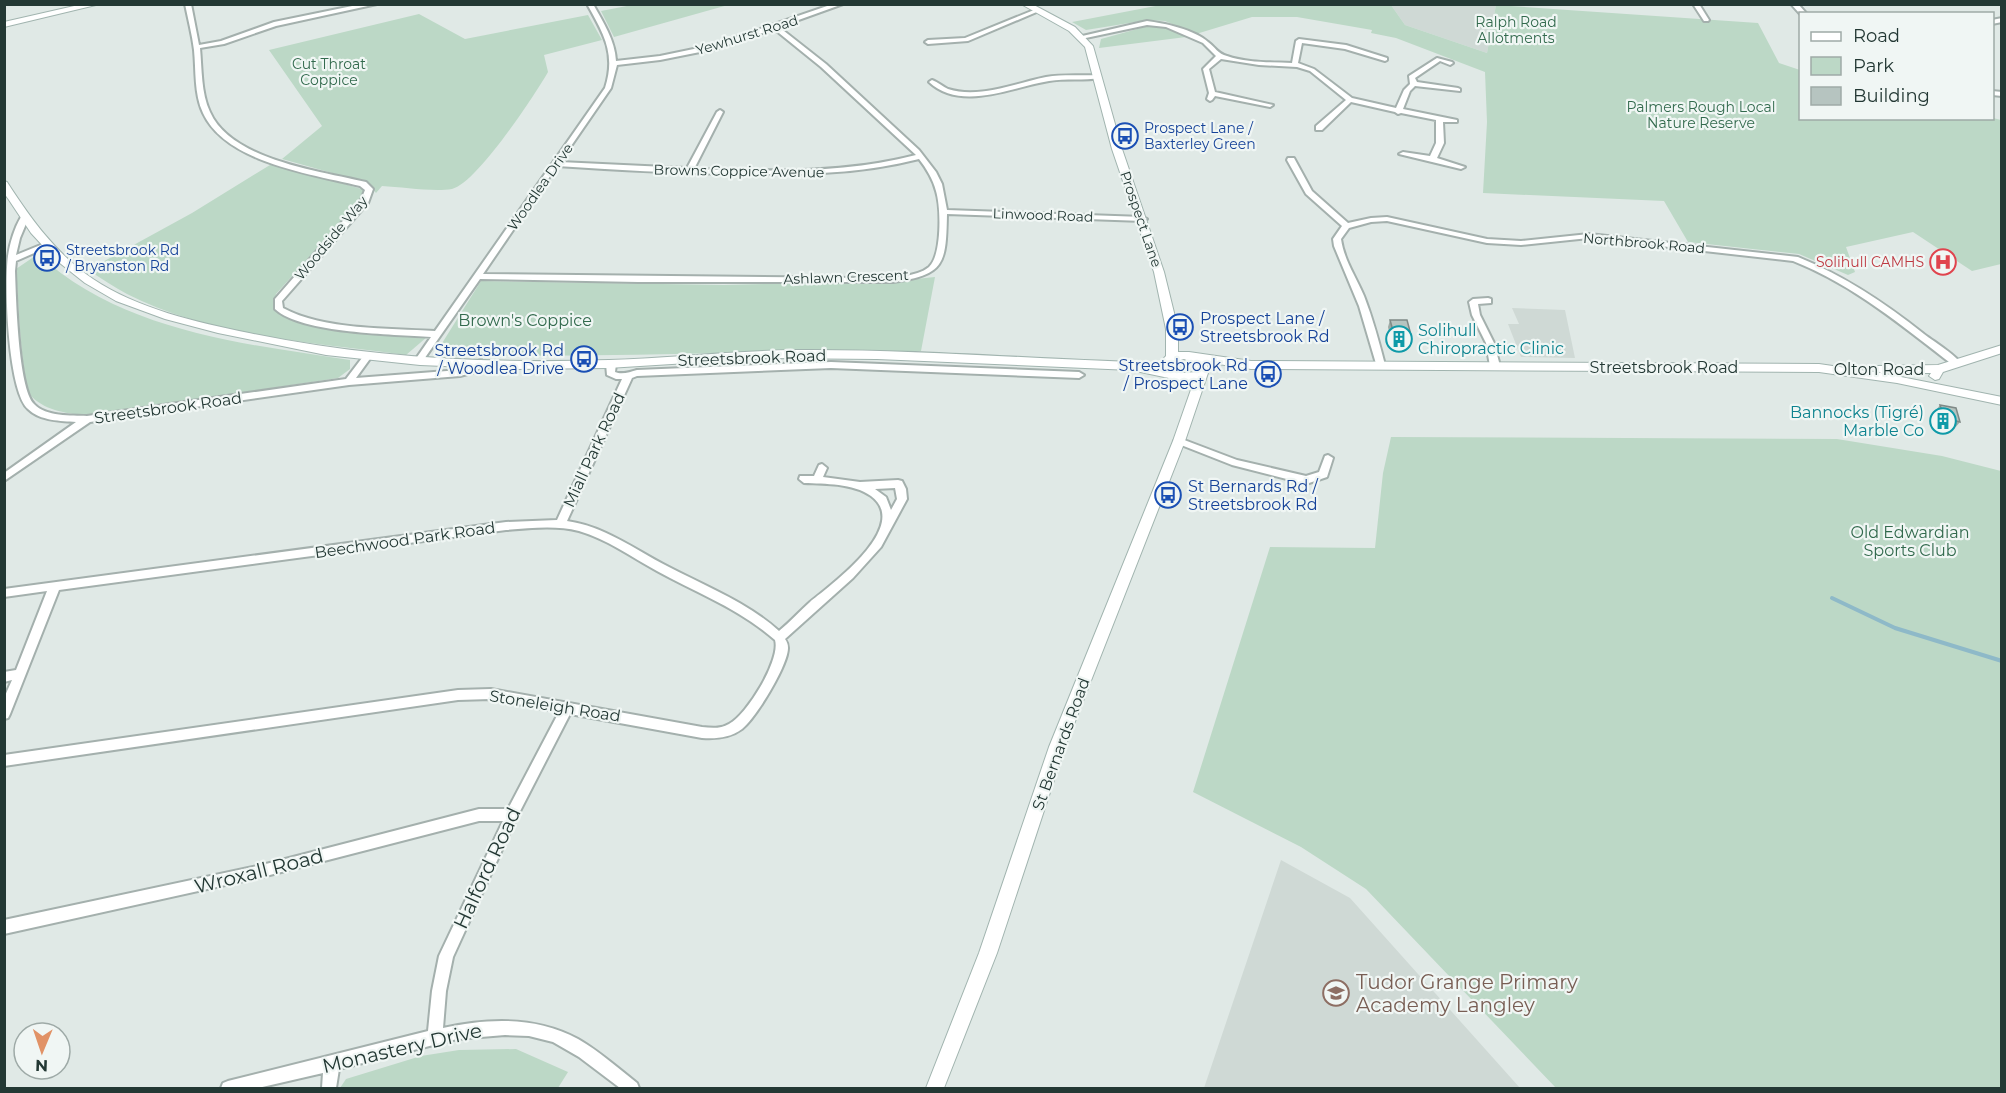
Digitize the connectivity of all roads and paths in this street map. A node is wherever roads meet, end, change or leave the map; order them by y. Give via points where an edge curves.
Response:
1 (96, 4) edge
2 (188, 4) edge
3 (374, 4) edge
4 (590, 4) edge
5 (840, 4) edge
6 (1024, 4) edge
7 (1696, 4) edge
8 (1036, 10) junction
9 (1706, 20) dead end
10 (4, 25) edge
11 (775, 27) junction
12 (1081, 37) junction
13 (928, 42) dead end
14 (196, 47) junction
15 (1220, 56) junction
16 (1385, 59) dead end
17 (616, 63) junction
18 (1450, 63) dead end
19 (1295, 64) junction
20 (1098, 77) junction
21 (933, 82) dead end
22 (1414, 84) junction
23 (1458, 90) dead end
24 (1350, 100) junction
25 (1270, 105) dead end
26 (720, 112) dead end
27 (1398, 112) junction
28 (1439, 119) junction
29 (1455, 121) dead end
30 (1335, 128) dead end
31 (1403, 154) dead end
32 (920, 156) junction
33 (1433, 159) junction
34 (1291, 160) dead end
35 (556, 164) junction
36 (1461, 167) dead end
37 (689, 171) junction
38 (4, 184) edge
39 (944, 212) junction
40 (24, 219) junction
41 (1143, 219) junction
42 (1346, 226) junction
43 (46, 246) junction
44 (9, 268) edge
45 (477, 276) junction
46 (1465, 294) dead end
47 (1488, 301) dead end
48 (1473, 302) junction
49 (1172, 329) junction
50 (435, 334) junction
51 (2001, 349) edge
52 (368, 356) junction
53 (1189, 356) junction
54 (1170, 359) junction
55 (419, 360) junction
56 (481, 363) junction
57 (650, 363) junction
58 (1956, 363) junction
59 (611, 364) junction
60 (1251, 365) junction
61 (1380, 365) junction
62 (1131, 366) junction
63 (1495, 366) junction
64 (1023, 367) junction
65 (1819, 368) junction
66 (1940, 369) junction
67 (1201, 373) junction
68 (632, 374) junction
69 (1079, 375) dead end
70 (1176, 376) junction
71 (349, 382) junction
72 (1935, 387) junction
73 (1191, 401) junction
74 (2001, 401) edge
75 (87, 419) junction
76 (1179, 441) junction
77 (1328, 458) dead end
78 (822, 468) dead end
79 (4, 478) edge
80 (804, 478) dead end
81 (817, 480) junction
82 (859, 486) junction
83 (560, 524) junction
84 (888, 524) junction
85 (55, 586) junction
86 (4, 593) edge
87 (779, 637) junction
88 (20, 674) junction
89 (4, 677) edge
90 (567, 707) junction
91 (4, 714) edge
92 (4, 761) edge
93 (512, 815) junction
94 (4, 927) edge
95 (435, 1038) junction
96 (332, 1064) junction
97 (228, 1089) edge
98 (329, 1089) edge
99 (632, 1089) edge
100 (935, 1089) edge

1 - 10 main road
2 - 14 street, Woodside Way
3 - 14 street via 274,24 222,43
4 - 17 street via 609,39
5 - 11 street, Yewhurst Road
6 - 8 main road, Prospect Lane
7 - 9 street
8 - 12 main road, Prospect Lane
8 - 13 street via 966,40
11 - 17 street, Yewhurst Road via 692,53
11 - 32 street, Ashlawn Crescent via 800,43
12 - 15 street via 1147,23 1167,25 1205,42
12 - 20 main road, Prospect Lane via 1089,46
14 - 50 street, Woodside Way via 207,114 224,136 256,154 363,184 369,189 365,201 278,301 279,309 284,314 315,322
15 - 19 street
15 - 25 street via 1206,69 1211,96
16 - 19 street via 1364,49 1299,41
17 - 35 street, Woodlea Drive via 608,88
18 - 22 street via 1442,57 1413,73
19 - 24 street via 1312,70
20 - 21 street via 1050,78 1004,90 952,93 943,92
20 - 41 main road, Prospect Lane via 1117,150
22 - 23 street
22 - 27 street via 1407,90
24 - 27 street
24 - 30 street via 1322,126
26 - 37 street
27 - 28 street
28 - 29 street
28 - 33 street via 1440,143
31 - 33 street
32 - 37 street, Browns Coppice Avenue via 869,170
32 - 39 street, Ashlawn Crescent via 937,182
33 - 36 street
34 - 42 street via 1309,192
35 - 37 street, Browns Coppice Avenue
35 - 45 street, Woodlea Drive
38 - 40 main road, Streetsbrook Road
39 - 41 street, Linwood Road
39 - 45 street, Ashlawn Crescent via 938,263 923,274 907,277 725,280
40 - 43 main road, Streetsbrook Road
40 - 44 street, Streetsbrook Road via 17,231
41 - 49 main road, Prospect Lane
42 - 58 street, Northbrook Road via 1387,219 1487,241 1521,243 1597,237 1794,260 1816,267 1868,297
42 - 61 street via 1337,239 1338,253 1357,287
43 - 44 street
43 - 52 main road, Streetsbrook Road via 105,291 174,319 274,343
44 - 75 street, Streetsbrook Road via 23,398 47,415
45 - 50 street, Woodlea Drive
46 - 48 street
47 - 48 street
48 - 63 street
49 - 53 main road, Prospect Lane
49 - 54 main road, Prospect Lane
50 - 55 street, Woodlea Drive
51 - 58 main road, Olton Road
52 - 55 main road, Streetsbrook Road
52 - 71 street
53 - 54 main road, Streetsbrook Road
53 - 60 main road, Streetsbrook Road
53 - 67 main road, Prospect Lane via 1200,362
54 - 62 main road, Streetsbrook Road
54 - 70 main road, Prospect Lane via 1168,368
55 - 56 main road, Streetsbrook Road
56 - 59 main road, Streetsbrook Road
56 - 71 street, Streetsbrook Road via 460,373
57 - 59 main road, Streetsbrook Road
57 - 64 main road, Streetsbrook Road via 816,354
57 - 68 street, Miall Park Road
58 - 66 main road, Olton Road
59 - 68 street, Miall Park Road via 610,373
60 - 61 main road, Streetsbrook Road
60 - 67 main road, Streetsbrook Road
61 - 63 main road, Streetsbrook Road
62 - 64 main road, Streetsbrook Road
62 - 70 main road, Streetsbrook Road
63 - 65 main road, Streetsbrook Road
64 - 68 street, Streetsbrook Road via 831,365
64 - 69 street, Streetsbrook Road
65 - 66 main road, Olton Road
65 - 72 main road, Streetsbrook Road
66 - 72 main road, Olton Road via 1935,374
67 - 70 main road, Streetsbrook Road
67 - 73 main road, St Bernards Road
68 - 83 street, Miall Park Road
70 - 73 main road
71 - 75 street, Streetsbrook Road
72 - 74 main road, Streetsbrook Road
73 - 76 main road, St Bernards Road
75 - 79 street
76 - 77 street via 1235,463 1306,480 1323,474
76 - 100 main road, St Bernards Road via 1057,747 988,953
78 - 81 street
80 - 81 street
81 - 82 street
82 - 84 street via 882,499 888,510
82 - 84 street via 898,484 903,490 904,496
83 - 85 street, Beechwood Park Road via 506,526
83 - 87 street, Beechwood Park Road via 583,528 608,539 750,616
84 - 87 street via 862,565
85 - 86 street, Beechwood Park Road
85 - 88 street
87 - 90 street, Stoneleigh Road via 782,651 751,714 727,731 708,733
88 - 89 street
88 - 91 street
90 - 92 street, Stoneleigh Road via 491,694 458,695
90 - 93 street, Halford Road
93 - 94 street, Wroxall Road via 479,815 262,871
93 - 95 street, Halford Road via 446,956
95 - 96 street, Monastery Drive
95 - 99 street, Monastery Drive via 478,1029 532,1029 555,1035 580,1049
96 - 97 street, Monastery Drive
96 - 98 street

